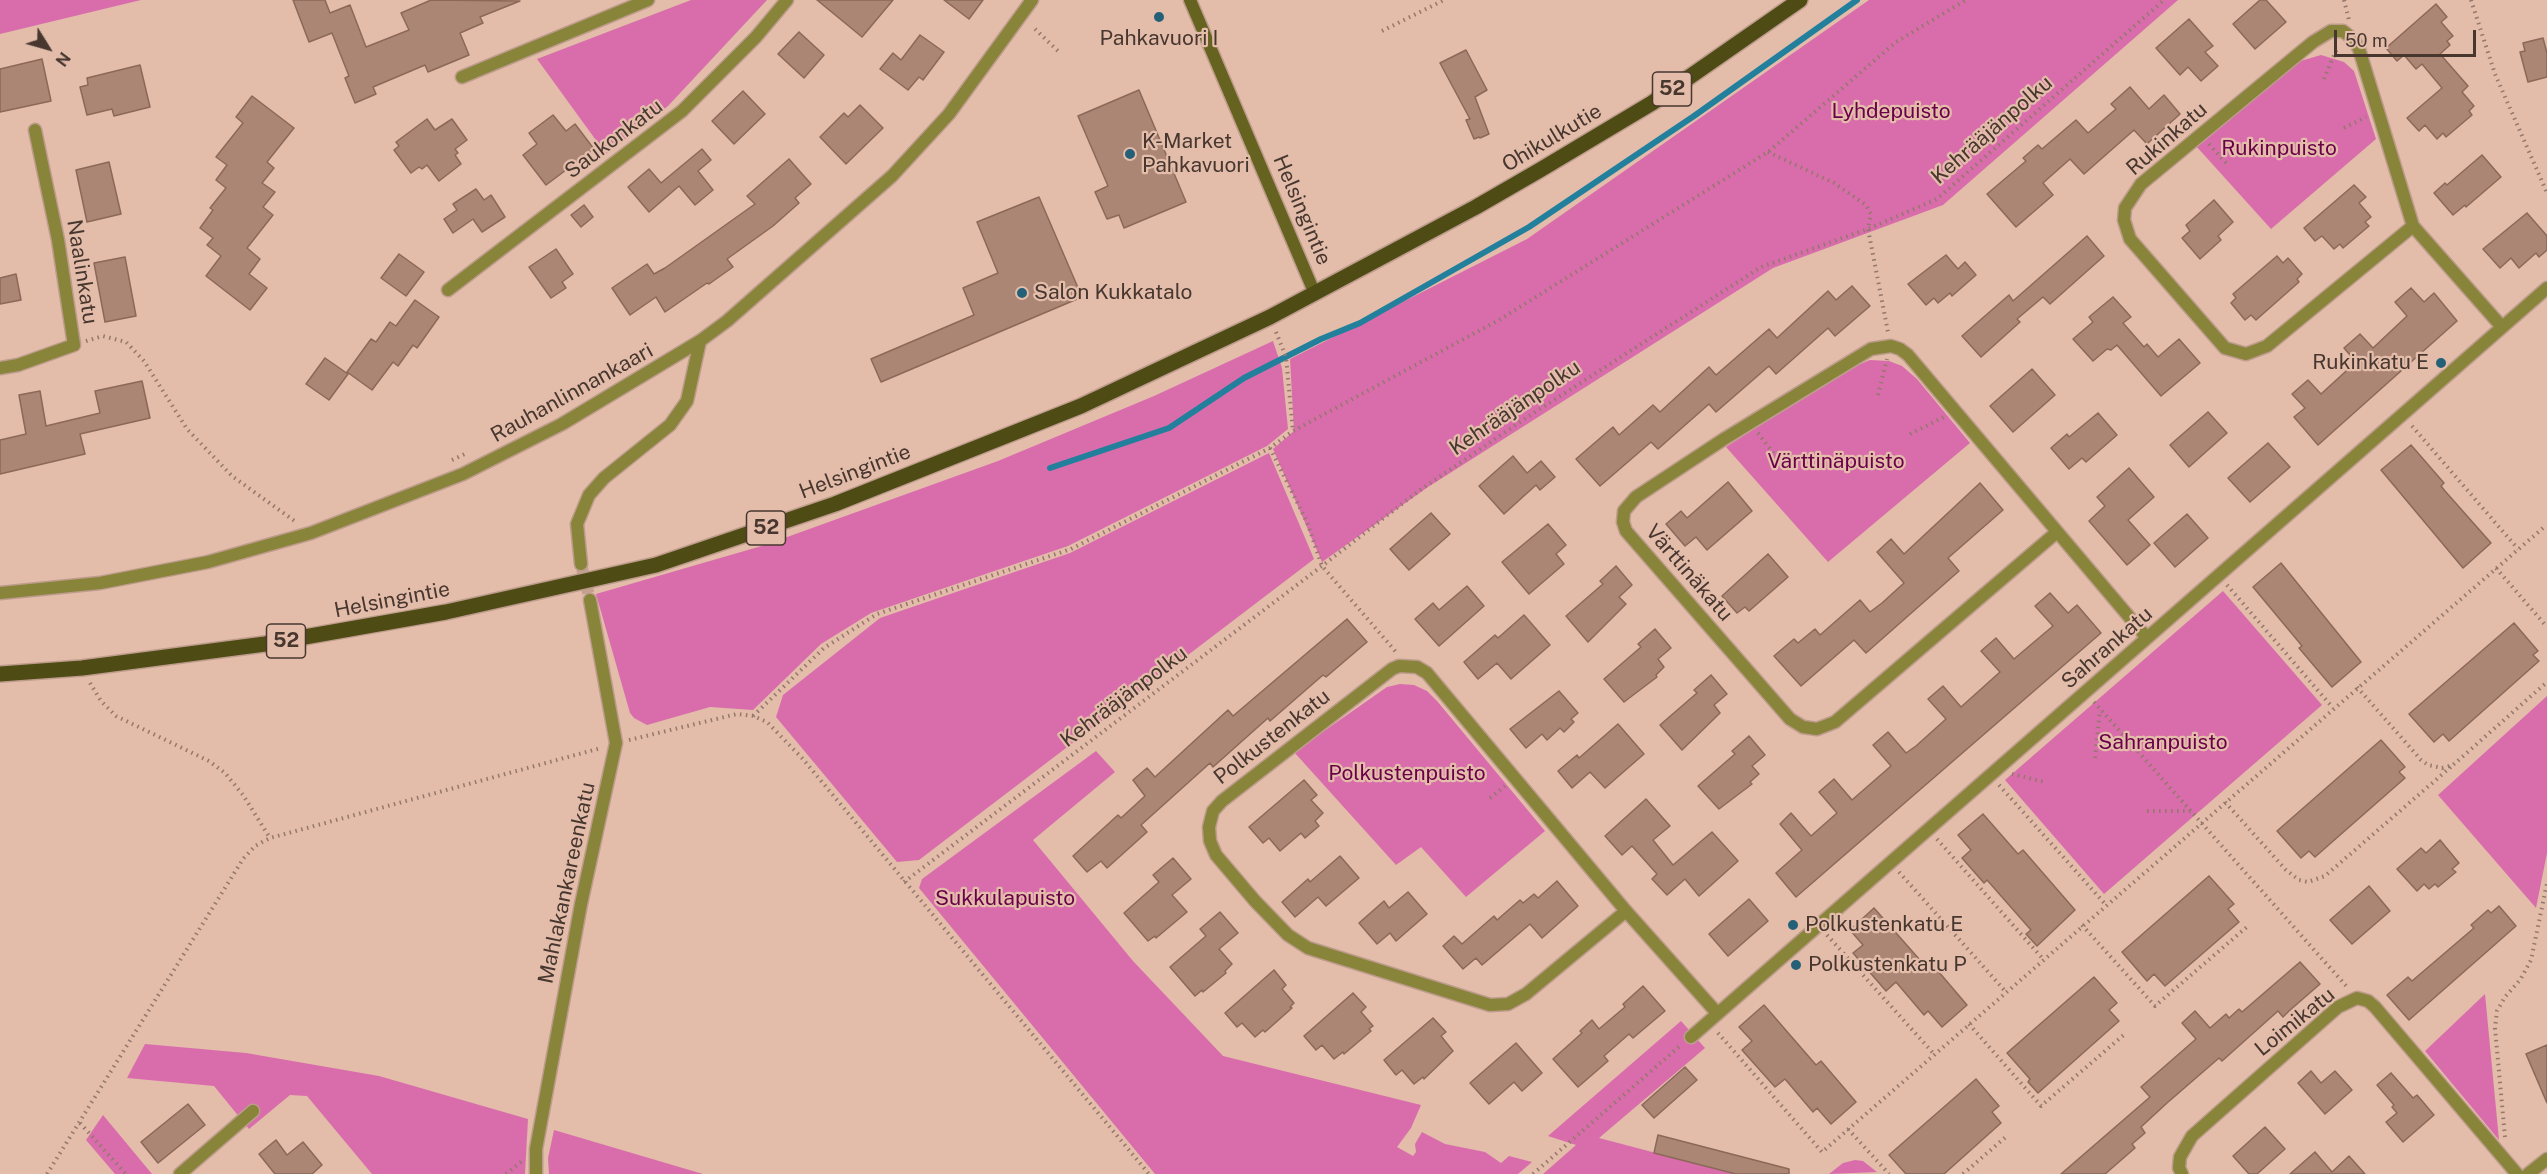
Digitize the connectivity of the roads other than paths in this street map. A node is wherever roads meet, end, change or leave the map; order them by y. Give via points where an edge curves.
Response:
1 (648, 0) edge
2 (787, 0) edge
3 (1032, 0) edge
4 (1190, 0) edge
5 (1800, 0) edge
6 (462, 77) dead end
7 (35, 130) dead end
8 (2413, 226) junction
9 (2547, 288) edge
10 (448, 290) dead end
11 (1315, 294) junction
12 (2502, 327) junction
13 (700, 341) junction
14 (0, 368) edge
15 (2057, 532) junction
16 (581, 564) tunnel mouth
17 (0, 593) edge
18 (590, 600) tunnel mouth
19 (2147, 638) junction
20 (0, 674) edge
21 (1626, 911) junction
22 (1712, 1017) junction
23 (1690, 1037) road end
24 (254, 1111) dead end
25 (2547, 1159) edge
26 (180, 1174) edge
27 (536, 1174) edge
28 (2182, 1174) edge
29 (2517, 1174) edge
30 (2528, 1174) edge

1 - 6 street
2 - 10 street, Saukonkatu via 682,111
3 - 13 street, Rauhanlinnankaari via 949,114 892,176
4 - 11 main road, Helsingintie
5 - 11 main road, Ohikulkutie / 52 via 1652,103 1476,207
7 - 14 street, Naalinkatu via 74,345
8 - 8 street, Rukinkatu via 2359,49 2343,31 2331,31 2313,42 2141,184 2125,208 2124,220 2130,239 2225,348 2246,354 2267,346
8 - 12 street
9 - 12 street, Sahrankatu
11 - 20 main road, Helsingintie / 52 via 1081,406 835,504 656,565 345,631 82,668
12 - 19 street, Sahrankatu
13 - 16 street via 687,401 670,425 604,477 589,495 577,524
13 - 17 street, Rauhanlinnankaari via 562,424 463,474 311,533 208,562 100,583
15 - 15 street, Värttinäkatu via 1908,356 1890,346 1871,349 1636,497 1624,511 1623,522 1626,531 1790,719 1817,729 1835,722
15 - 19 street
18 - 27 street, Mahlakankareenkatu via 616,743 576,927 536,1149
19 - 22 street, Sahrankatu
21 - 21 street, Polkustenkatu via 1427,673 1408,666 1392,669 1222,801 1213,811 1209,827 1216,855 1288,936 1308,948 1490,1005 1508,1004 1526,994
21 - 22 street
22 - 23 street, Sahrankatu
24 - 26 street
25 - 30 street
28 - 29 street, Loimikatu via 2180,1157 2192,1136 2338,1007 2358,998 2375,1007

